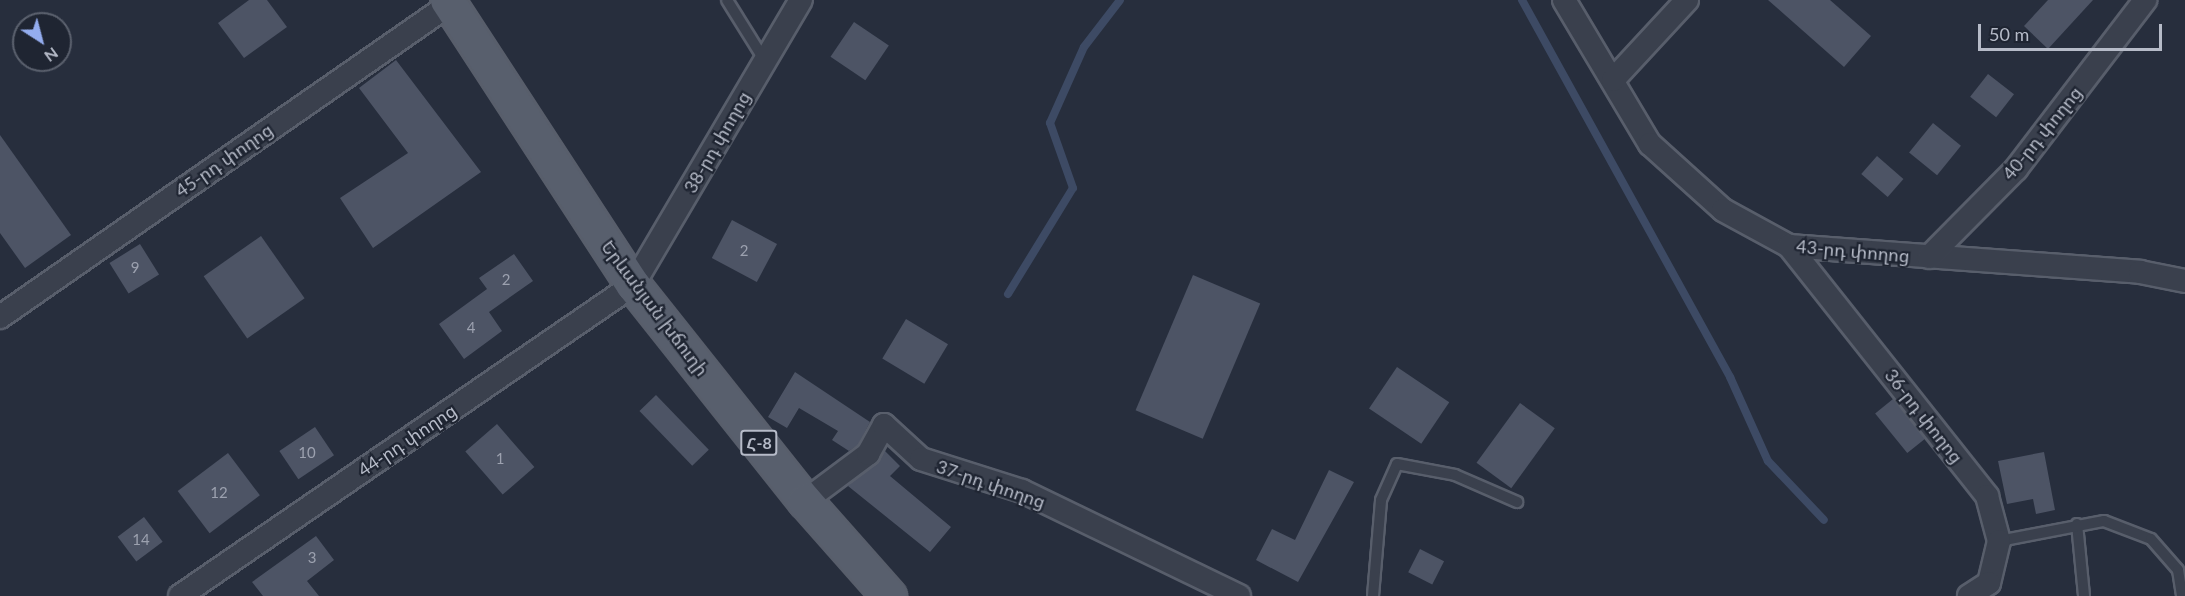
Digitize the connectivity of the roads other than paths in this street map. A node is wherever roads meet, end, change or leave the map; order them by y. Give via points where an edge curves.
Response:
1 (727, 0) edge
2 (801, 0) edge
3 (1564, 0) edge
4 (1687, 0) edge
5 (2145, 0) edge
6 (448, 2) edge
7 (765, 61) junction
8 (1614, 80) junction
9 (1789, 246) junction
10 (1929, 257) junction
11 (2185, 281) edge
12 (633, 285) junction
13 (0, 317) edge
14 (805, 501) junction
15 (1516, 502) dead end
16 (2077, 524) junction
17 (1999, 541) junction
18 (180, 596) edge
19 (890, 596) edge
20 (1239, 596) edge
21 (1373, 596) edge
22 (1969, 596) edge
23 (2084, 596) edge
24 (2182, 596) edge

1 - 7 lane
2 - 7 street, 38-րդ փողոց
3 - 8 street, 43-րդ փողոց
4 - 8 street
5 - 10 street, 40-րդ փողոց via 2016,169
6 - 12 main road, Երևանյան խճուղի / Հ-8
6 - 13 street, 45-րդ փողոց
7 - 12 street, 38-րդ փողոց
8 - 9 street, 43-րդ փողոց via 1650,144 1723,210
9 - 10 street, 43-րդ փողոց
9 - 17 street, 36-րդ փողոց via 1987,496
10 - 11 street, 43-րդ փողոց via 2140,272
12 - 14 main road, Երևանյան խճուղի / Հ-8
12 - 18 street, 44-րդ փողոց
14 - 19 main road, Երևանյան խճուղի / Հ-8
14 - 20 street, 37-րդ փողոց via 868,454 884,425 921,459 1022,491
15 - 21 lane via 1455,475 1397,465 1381,500
16 - 17 lane
16 - 23 lane
16 - 24 lane via 2104,521 2151,539 2178,570
17 - 22 street, 36-րդ փողոց via 1989,583

